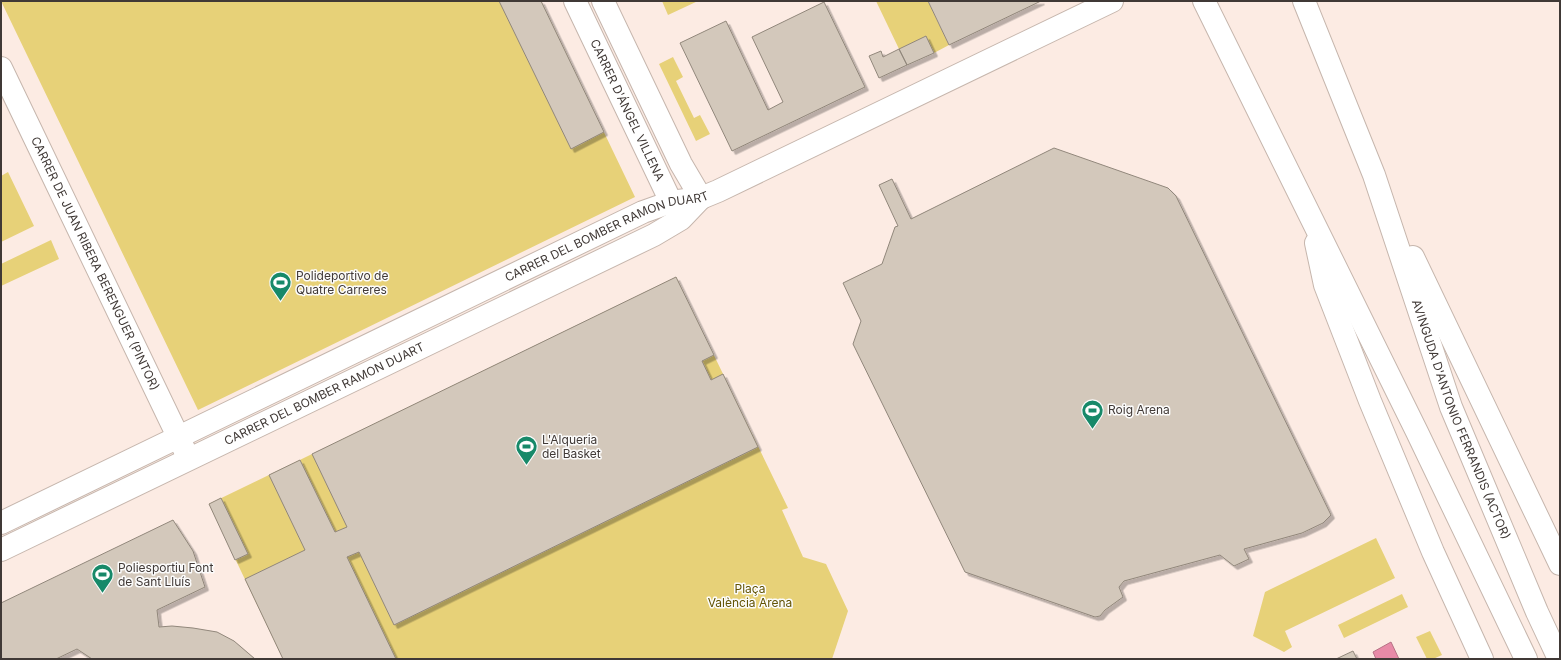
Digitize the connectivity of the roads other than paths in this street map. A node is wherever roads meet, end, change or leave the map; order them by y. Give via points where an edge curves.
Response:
1 (575, 1) edge
2 (603, 1) edge
3 (1112, 1) edge
4 (1204, 1) edge
5 (1304, 1) edge
6 (1, 68) edge
7 (1374, 175) junction
8 (701, 198) junction
9 (676, 210) junction
10 (1309, 211) junction
11 (179, 438) junction
12 (188, 459) junction
13 (1, 523) edge
14 (1, 550) edge
15 (1560, 564) edge
16 (1482, 659) edge
17 (1526, 659) edge
18 (1559, 659) edge

1 - 9 street, CARRER D'ÁNGEL VILLENA
2 - 8 street, CARRER D'ÁNGEL VILLENA via 681,164
3 - 8 street, CARRER DEL BOMBER RAMON DUART
4 - 10 street
5 - 7 street, AVINGUDA D'ANTONIO FERRANDIS (ACTOR)
6 - 11 street, CARRER DE JUAN RIBERA BERENGUER (PINTOR)
7 - 15 street, AVINGUDA D'ANTONIO FERRANDIS (ACTOR)
7 - 18 street, AVINGUDA D'ANTONIO FERRANDIS (ACTOR) via 1450,407
8 - 9 street, CARRER DEL BOMBER RAMON DUART
9 - 11 street, CARRER DEL BOMBER RAMON DUART via 643,212
9 - 12 street, CARRER DEL BOMBER RAMON DUART via 654,235
10 - 16 street via 1325,285 1433,552
10 - 17 street
11 - 12 street, CARRER DE JUAN RIBERA BERENGUER (PINTOR)
11 - 13 street, CARRER DEL BOMBER RAMON DUART
12 - 14 street, CARRER DEL BOMBER RAMON DUART

